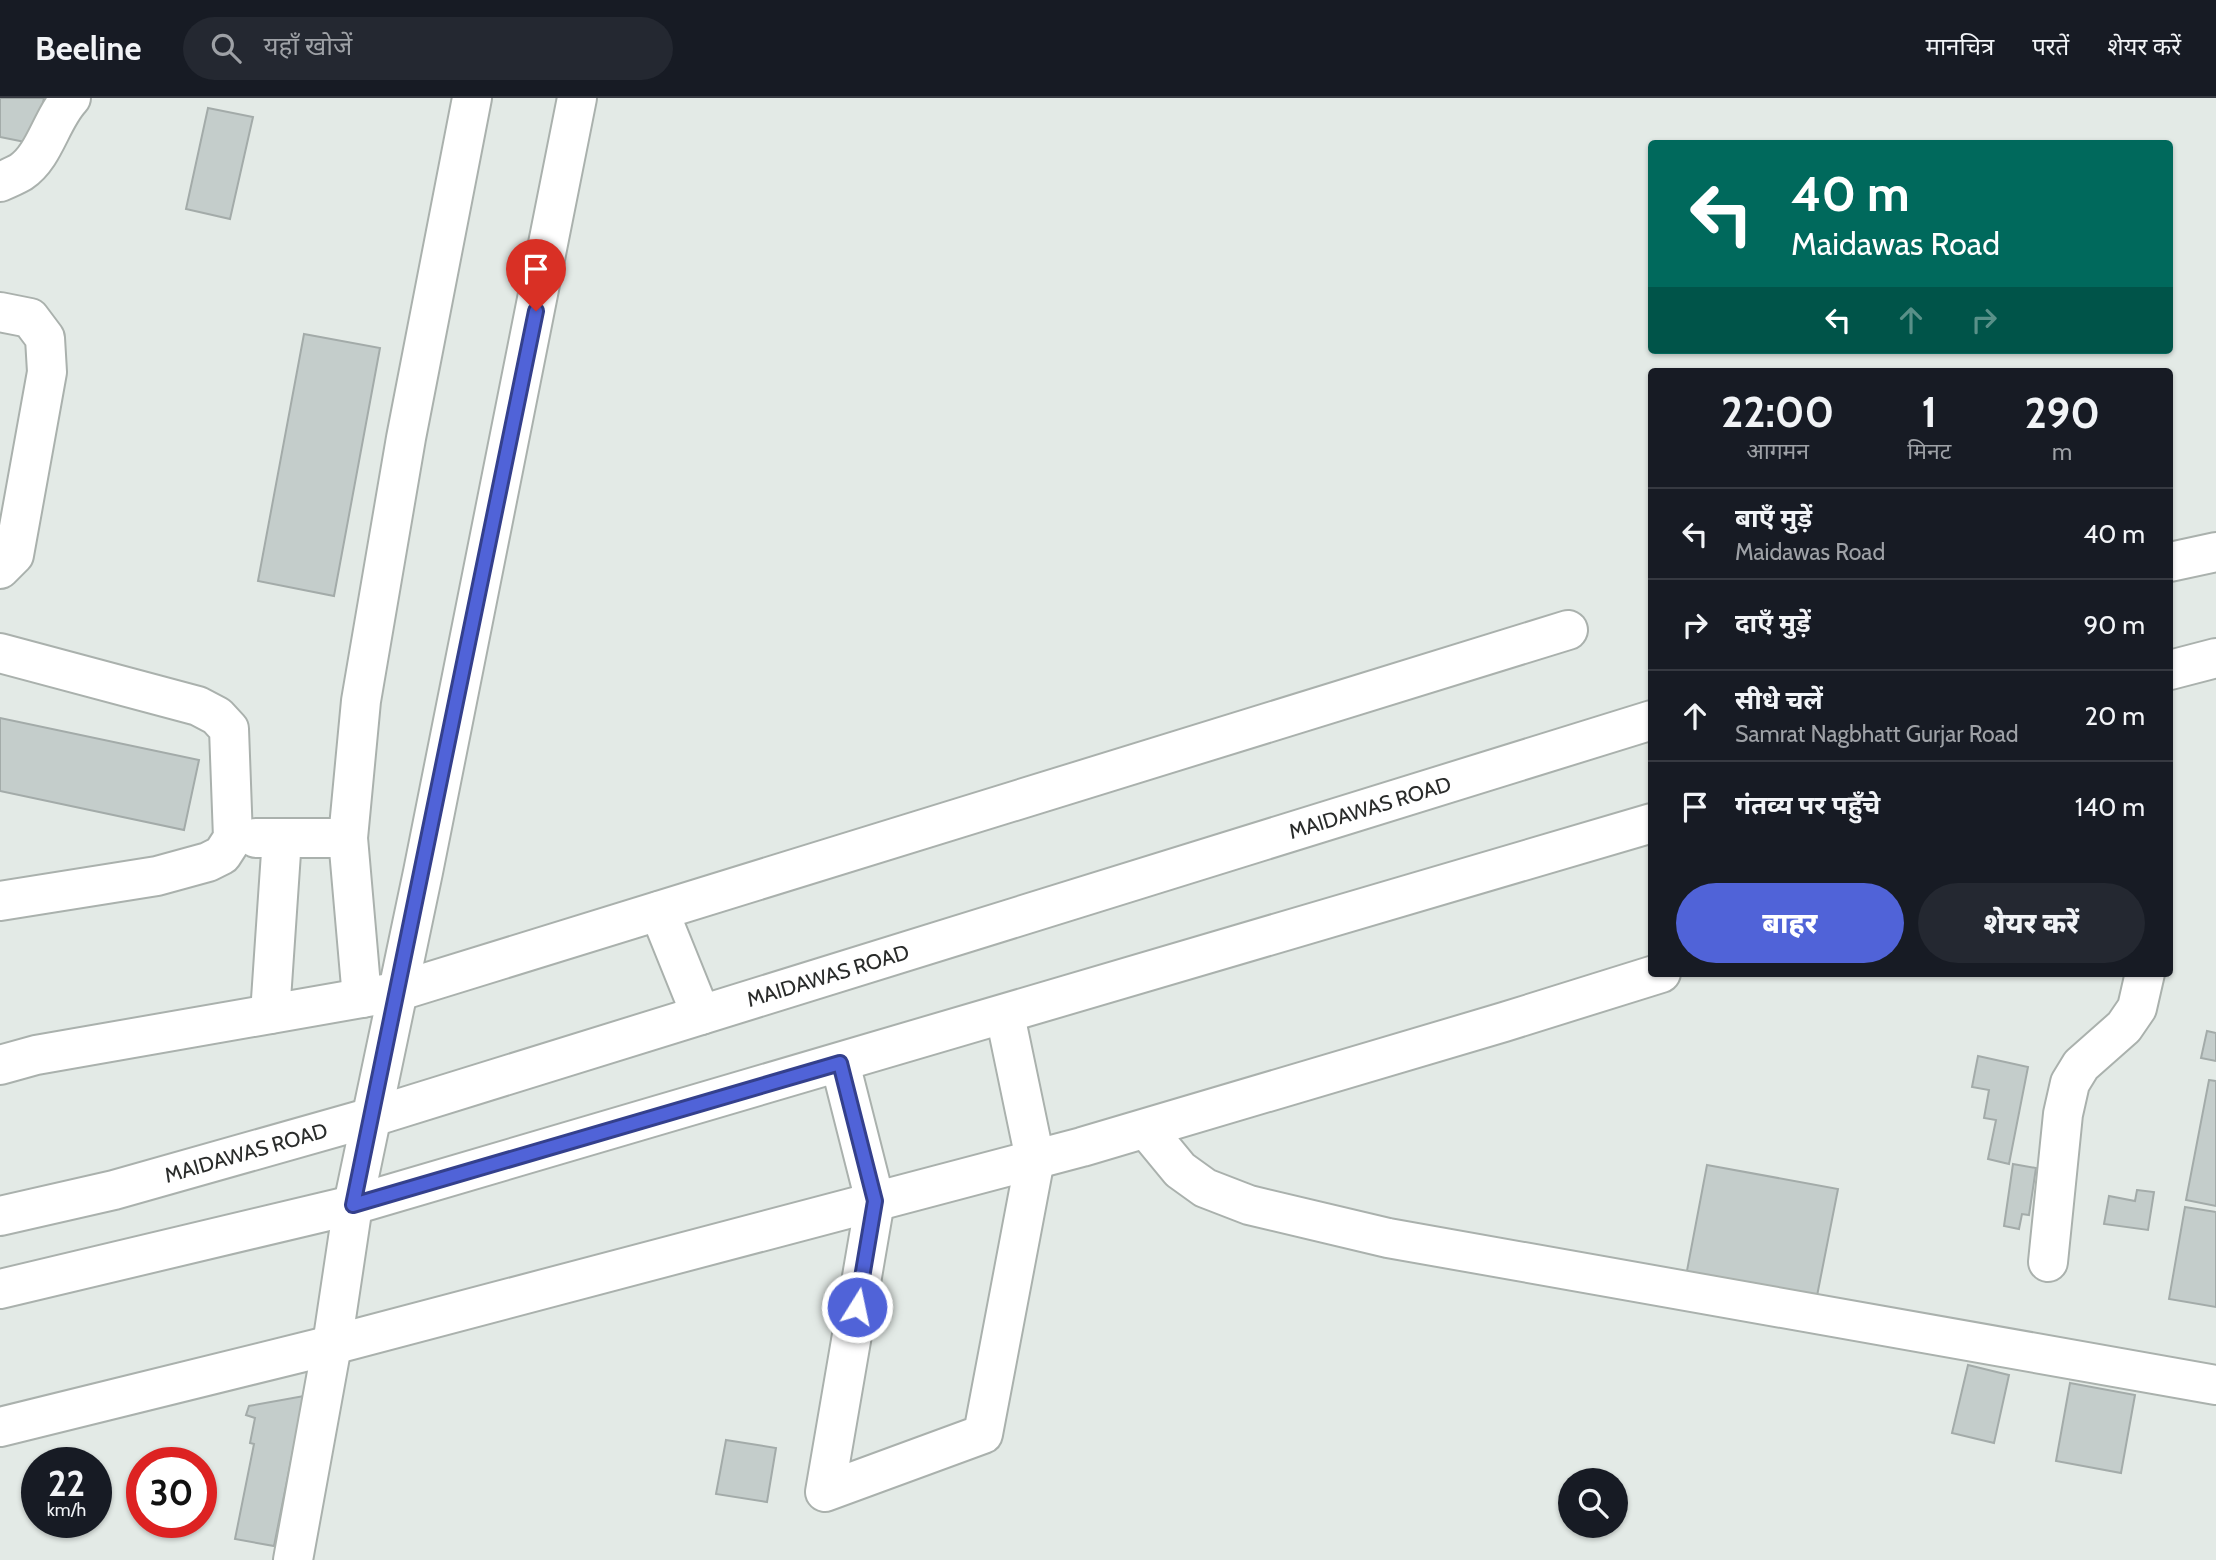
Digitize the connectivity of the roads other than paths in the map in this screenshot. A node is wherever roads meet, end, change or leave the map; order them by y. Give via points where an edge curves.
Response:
1 (71, 98) edge
2 (472, 98) edge
3 (577, 98) edge
4 (0, 182) edge
5 (0, 312) edge
6 (2216, 552) edge
7 (2173, 561) edge
8 (0, 569) edge
9 (1568, 631) dead end
10 (0, 653) edge
11 (2216, 658) edge
12 (2173, 669) edge
13 (1648, 721) edge
14 (1648, 824) edge
15 (233, 838) junction
16 (282, 838) junction
17 (348, 838) junction
18 (0, 901) edge
19 (659, 911) junction
20 (1648, 977) edge
21 (2144, 977) edge
22 (379, 995) junction
23 (270, 1014) junction
24 (701, 1015) junction
25 (1005, 1015) junction
26 (840, 1063) junction
27 (0, 1065) edge
28 (372, 1118) junction
29 (1147, 1130) junction
30 (1035, 1159) junction
31 (875, 1201) junction
32 (353, 1205) junction
33 (0, 1216) edge
34 (2048, 1262) dead end
35 (0, 1289) edge
36 (332, 1345) junction
37 (2216, 1385) edge
38 (0, 1427) edge
39 (293, 1560) edge

1 - 4 street via 40,151 22,172
2 - 17 street via 376,609 361,701
3 - 22 street via 423,872
5 - 8 street via 30,318 38,328 45,338 47,372 14,555
6 - 7 street
9 - 19 street
10 - 15 street via 198,706 216,716 229,729
11 - 12 street
13 - 24 street, MAIDAWAS ROAD
14 - 25 street
15 - 16 street
15 - 18 street via 215,859 158,876
16 - 17 street
16 - 23 street
17 - 22 street
19 - 22 street
19 - 24 street
20 - 29 street
21 - 34 street via 2137,1008 2124,1027 2081,1065 2070,1083
22 - 23 street
22 - 28 street
23 - 27 street
24 - 28 street, MAIDAWAS ROAD
25 - 26 street
25 - 30 street
26 - 31 street
26 - 32 street
28 - 32 street
28 - 33 street, MAIDAWAS ROAD
29 - 30 street
29 - 37 street via 1180,1170 1205,1188 1249,1205 1388,1238
30 - 31 street
30 - 31 street via 983,1434 825,1492
31 - 36 street
32 - 35 street
32 - 36 street
36 - 38 street
36 - 39 street

